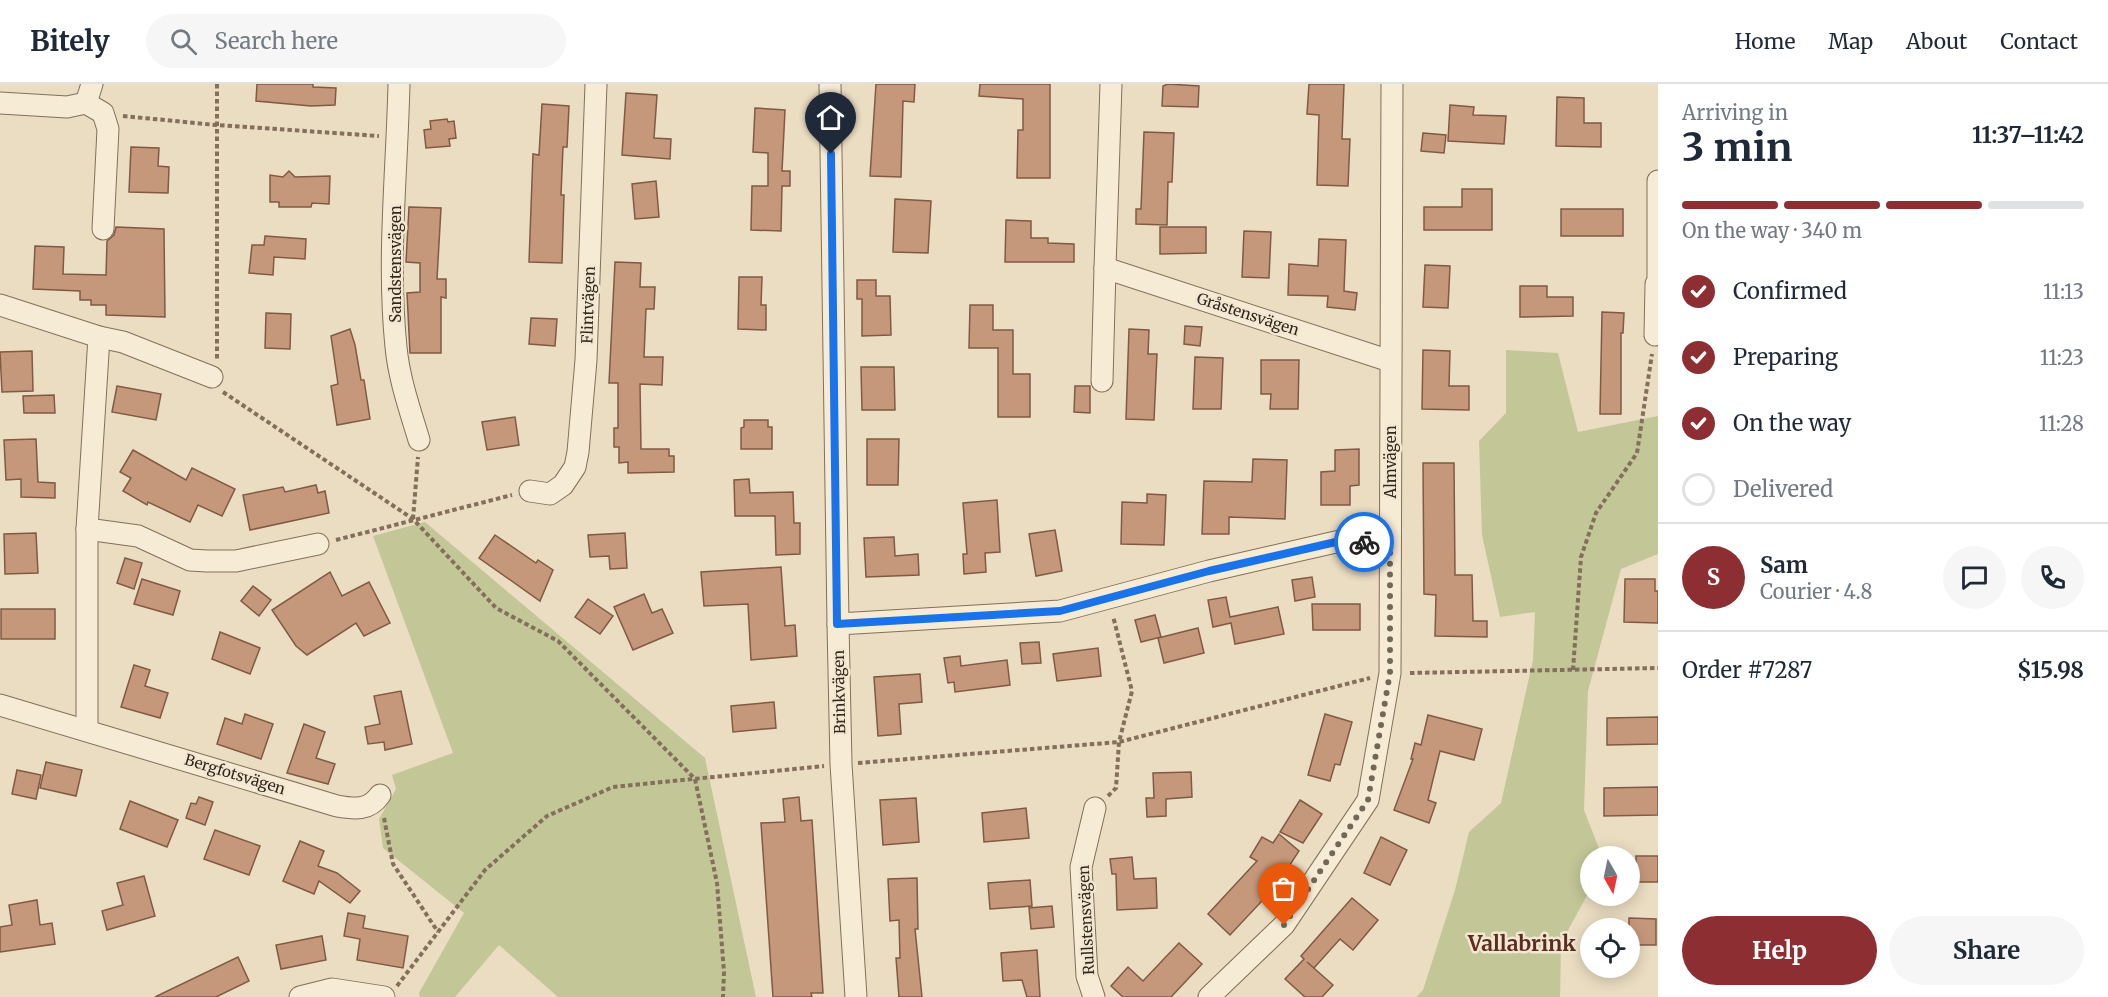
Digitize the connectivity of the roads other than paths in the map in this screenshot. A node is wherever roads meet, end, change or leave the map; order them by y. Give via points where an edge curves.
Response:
1 (399, 84) edge
2 (596, 84) edge
3 (830, 84) edge
4 (1111, 84) edge
5 (1392, 84) edge
6 (94, 100) edge
7 (0, 103) edge
8 (1658, 181) edge
9 (103, 229) dead end
10 (1105, 268) junction
11 (1657, 284) edge
12 (0, 305) edge
13 (1655, 335) road end
14 (99, 337) junction
15 (1390, 361) junction
16 (216, 376) road end
17 (1102, 381) dead end
18 (419, 440) road end
19 (530, 491) road end
20 (87, 529) junction
21 (318, 544) road end
22 (1390, 544) junction
23 (837, 624) junction
24 (0, 705) edge
25 (87, 729) junction
26 (380, 795) road end
27 (1095, 808) road end
28 (389, 993) edge
29 (300, 997) edge
30 (856, 997) edge
31 (1094, 997) edge
32 (1209, 997) edge

1 - 18 street, Sandstensvägen via 393,272 396,348
2 - 19 street, Flintvägen via 586,360 578,452 575,467 563,485 550,494
3 - 23 street, Brinkvägen
4 - 10 street
5 - 15 street, Almvägen
6 - 7 street via 67,106
6 - 9 street via 108,129
8 - 11 street
10 - 15 street, Gråstensvägen
10 - 17 street
11 - 13 street
12 - 14 street
14 - 16 street via 157,353
14 - 20 street
15 - 22 street, Almvägen
20 - 21 street via 138,536 182,556 207,561 236,561
20 - 25 street
22 - 23 street via 1340,541 1060,611
22 - 32 street, Almvägen via 1390,673 1368,800 1284,925
23 - 30 street, Brinkvägen via 841,764
24 - 25 street, Bergfotsvägen
25 - 26 street, Bergfotsvägen via 337,806 362,808
27 - 31 street, Rullstensvägen via 1081,867 1087,976
28 - 29 street via 332,989

